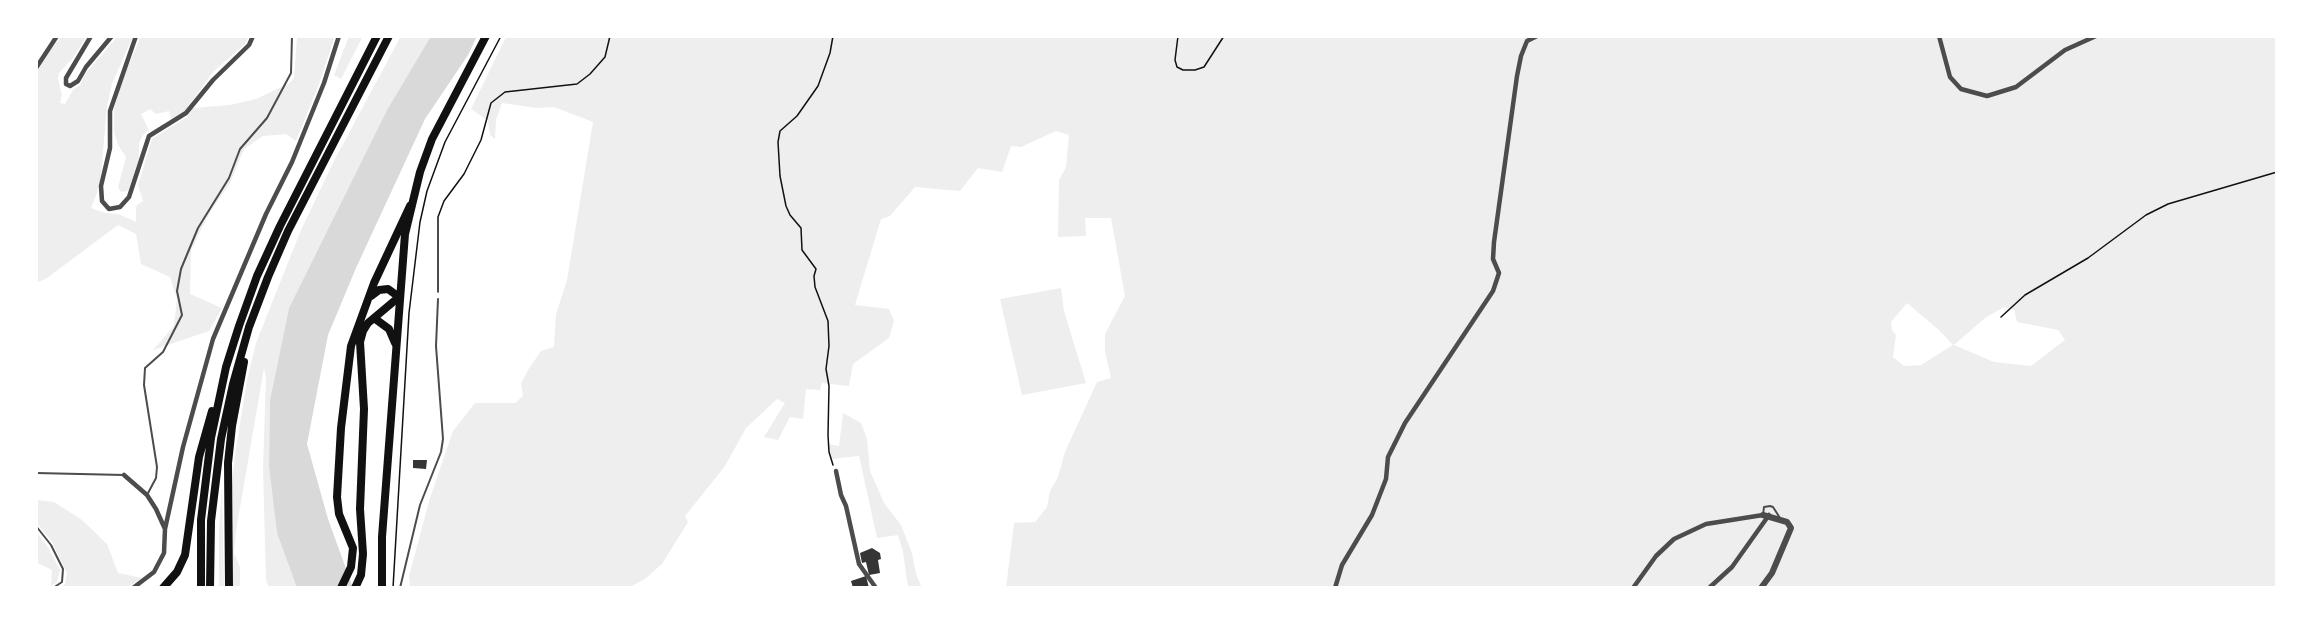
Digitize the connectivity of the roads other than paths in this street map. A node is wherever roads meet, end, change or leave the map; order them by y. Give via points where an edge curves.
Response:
1 (57, 36) edge
2 (91, 36) edge
3 (112, 36) edge
4 (136, 36) edge
5 (253, 36) edge
6 (292, 36) edge
7 (339, 36) edge
8 (377, 36) edge
9 (389, 36) edge
10 (486, 36) edge
11 (1538, 36) edge
12 (1940, 36) edge
13 (2096, 36) edge
14 (36, 68) edge
15 (410, 206) junction
16 (399, 297) junction
17 (368, 298) junction
18 (438, 299) road end
19 (374, 318) junction
20 (249, 327) junction
21 (395, 343) junction
22 (220, 394) junction
23 (836, 471) road end
24 (36, 473) edge
25 (124, 475) joint
26 (147, 495) junction
27 (1766, 515) junction
28 (36, 526) edge
29 (165, 529) junction
30 (341, 587) edge
31 (53, 588) edge
32 (133, 588) edge
33 (163, 588) edge
34 (201, 588) edge
35 (210, 588) edge
36 (229, 588) edge
37 (355, 588) edge
38 (382, 588) edge
39 (400, 588) edge
40 (876, 588) edge
41 (1335, 588) edge
42 (1633, 588) edge
43 (1709, 588) edge
44 (1761, 588) edge

1 - 14 street
2 - 3 street via 66,78 70,86
4 - 5 street via 110,111 110,148 101,186 102,201 108,209 120,207 129,197 149,136 186,113
6 - 26 lane via 291,73 267,118 240,149 229,178 198,228 181,269 177,291 182,315 164,352 145,368 144,385 157,467
7 - 29 street via 292,162 213,339
8 - 22 highway via 257,276
9 - 20 highway via 288,231
10 - 15 main road via 432,139
11 - 41 street via 1527,41 1517,76 1494,242 1493,259 1499,273 1494,291 1405,423 1388,457 1386,479 1372,515 1342,565
12 - 13 street via 1950,77 1961,89 1987,96 2016,87 2066,50
15 - 16 main road
15 - 17 highway
16 - 17 highway via 392,290 383,289
16 - 19 highway
16 - 21 main road
17 - 30 highway via 351,346 342,428 339,514 353,548 351,567
18 - 39 lane via 436,346 443,439 420,505
19 - 21 highway via 389,329
19 - 37 highway via 365,327 360,342 364,409 360,509 363,554
20 - 35 highway via 221,440 211,520
20 - 36 highway via 230,442
21 - 38 main road
22 - 33 highway via 203,437 184,555 177,572
22 - 34 highway via 201,520
23 - 40 street via 859,564
24 - 25 lane
25 - 26 street
26 - 29 street
27 - 42 street via 1706,524 1674,539
27 - 43 street via 1732,567
27 - 44 street via 1790,525 1791,532
28 - 31 lane via 63,569 62,582
29 - 32 street via 164,553 154,572

